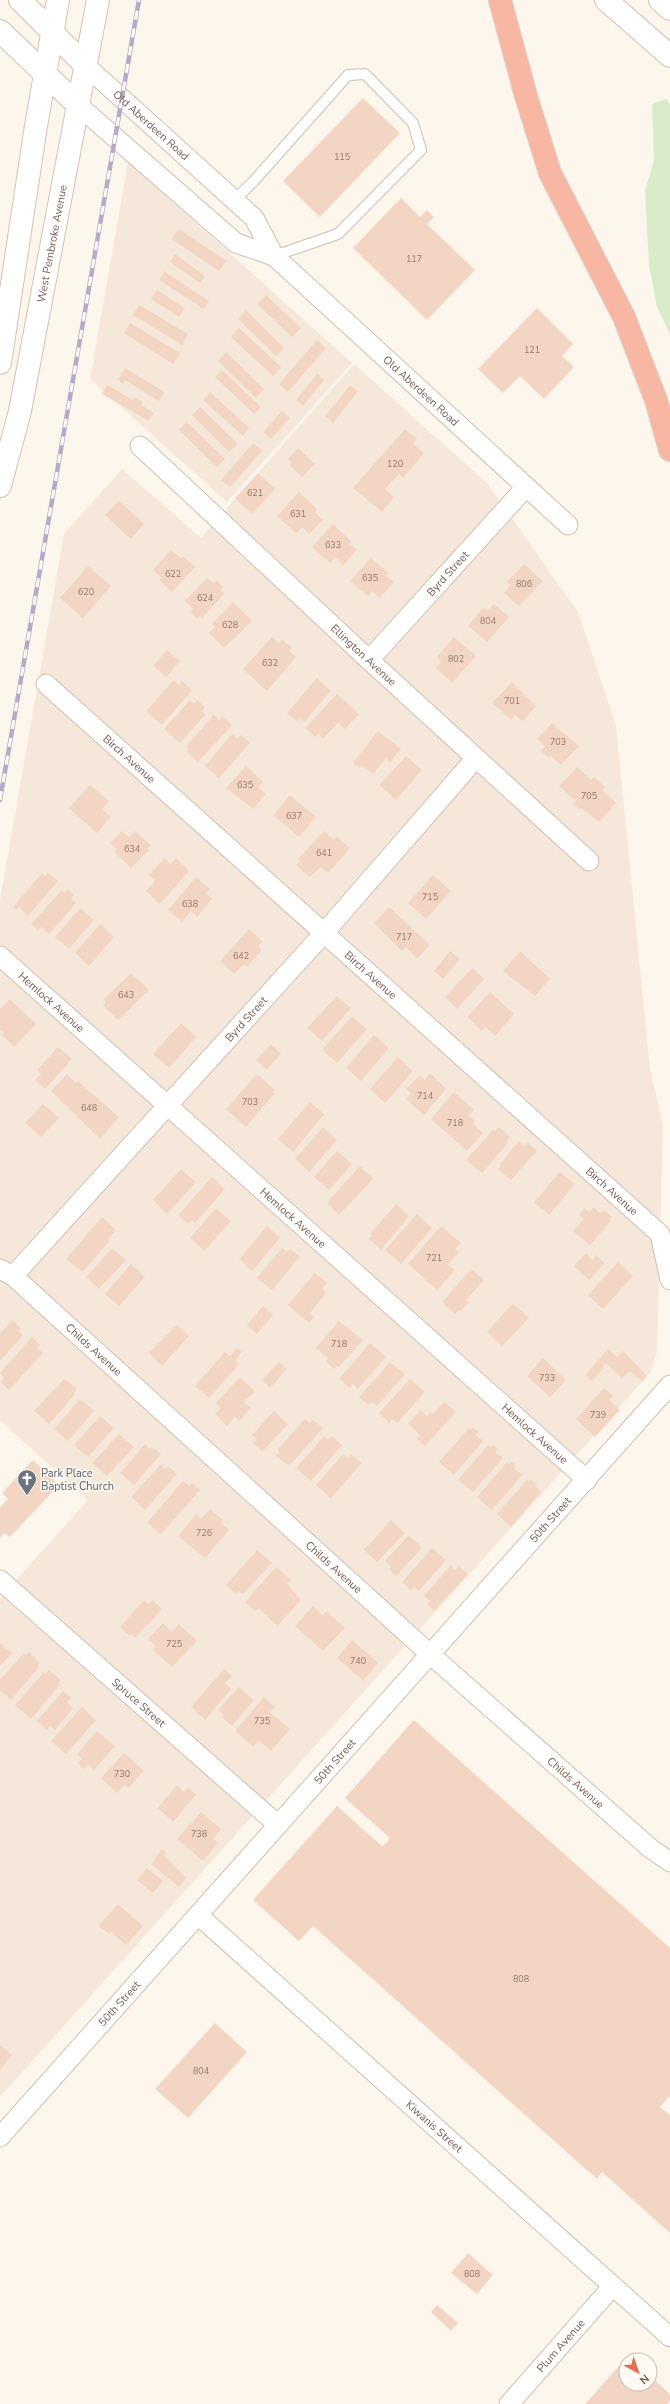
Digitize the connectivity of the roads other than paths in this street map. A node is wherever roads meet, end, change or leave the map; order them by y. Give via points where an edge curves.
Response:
1 (20, 0) edge
2 (58, 0) edge
3 (98, 0) edge
4 (500, 0) edge
5 (517, 0) edge
6 (606, 0) edge
7 (660, 0) edge
8 (670, 9) edge
9 (0, 31) edge
10 (52, 32) junction
11 (514, 45) junction
12 (670, 56) edge
13 (86, 66) junction
14 (45, 74) junction
15 (79, 106) junction
16 (234, 200) junction
17 (274, 256) junction
18 (0, 363) edge
19 (140, 446) dead end
20 (670, 450) edge
21 (0, 486) edge
22 (526, 487) junction
23 (568, 525) dead end
24 (369, 660) junction
25 (46, 684) dead end
26 (476, 758) junction
27 (589, 860) dead end
28 (323, 934) junction
29 (0, 956) edge
30 (167, 1106) junction
31 (6, 1273) edge
32 (670, 1280) edge
33 (670, 1385) edge
34 (586, 1480) junction
35 (0, 1580) edge
36 (431, 1655) junction
37 (278, 1825) junction
38 (670, 1862) edge
39 (198, 1915) junction
40 (0, 2137) edge
41 (612, 2287) junction
42 (670, 2337) edge
43 (509, 2404) edge

1 - 10 main road, Old Aberdeen Road
2 - 10 main road
3 - 13 main road, West Pembroke Avenue
4 - 11 highway
5 - 11 highway
6 - 12 main road
7 - 8 main road
9 - 14 main road, Old Aberdeen Road
10 - 13 main road, Old Aberdeen Road
10 - 14 main road
11 - 20 highway via 526,96 550,173 624,317 656,400
13 - 15 main road, West Pembroke Avenue
13 - 16 street, Old Aberdeen Road
14 - 15 main road, Old Aberdeen Road
14 - 18 main road
15 - 17 street, Old Aberdeen Road via 236,243
15 - 21 main road, West Pembroke Avenue via 20,411
16 - 17 street, Old Aberdeen Road via 254,218
16 - 17 lane via 348,75 365,74 413,123 421,150 338,234
17 - 22 street, Old Aberdeen Road
19 - 24 street, Ellington Avenue
22 - 23 street, Old Aberdeen Road
22 - 24 street, Byrd Street
24 - 26 street, Ellington Avenue
25 - 28 street, Birch Avenue
26 - 27 street, Ellington Avenue
26 - 28 street, Byrd Street
28 - 30 street, Byrd Street
28 - 32 street, Birch Avenue via 660,1234
29 - 30 street, Hemlock Avenue
30 - 31 street, Byrd Street
30 - 34 street, Hemlock Avenue
31 - 36 street, Childs Avenue
33 - 34 street, 50th Street
34 - 36 street, 50th Street
35 - 37 street, Spruce Street
36 - 37 street, 50th Street
36 - 38 street, Childs Avenue via 650,1848
37 - 39 street, 50th Street
39 - 40 street, 50th Street
39 - 41 street, Kiwanis Street
41 - 42 street, Kiwanis Street
41 - 43 street, Plum Avenue

